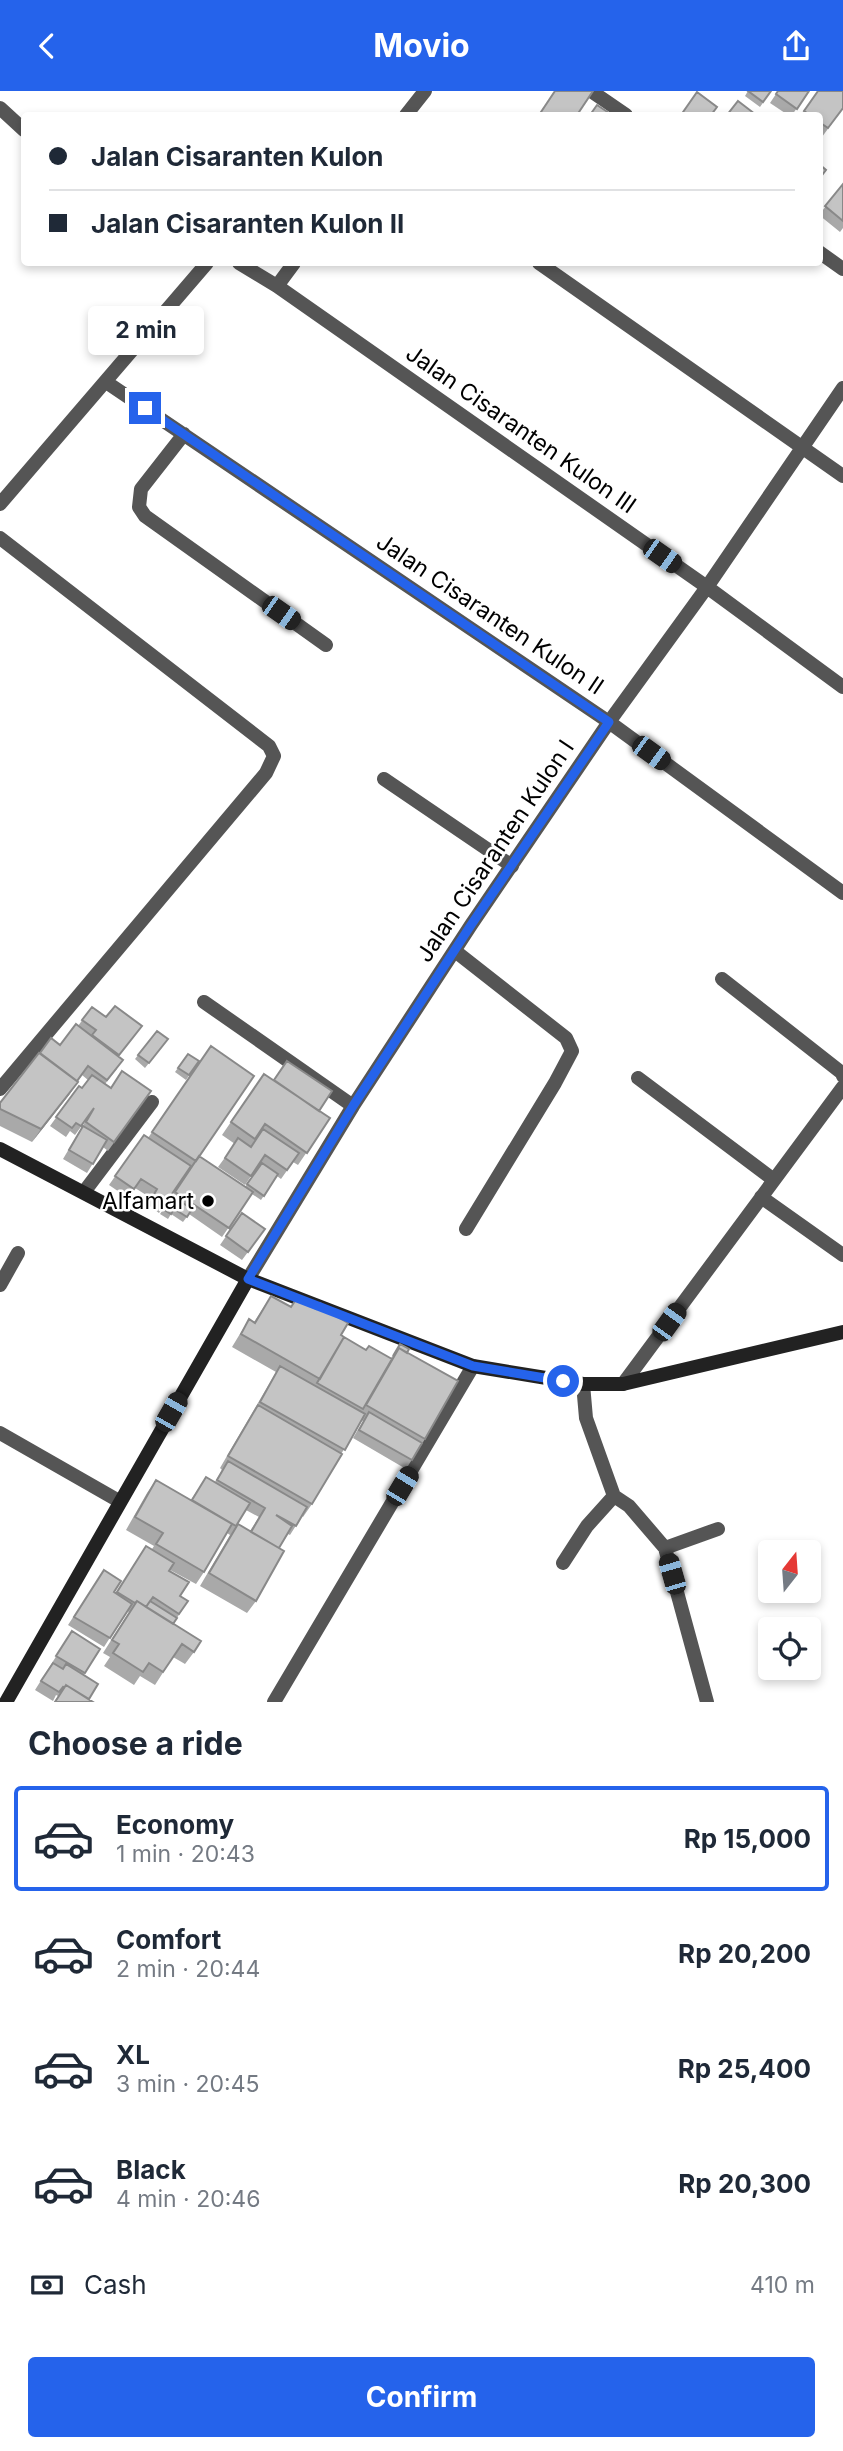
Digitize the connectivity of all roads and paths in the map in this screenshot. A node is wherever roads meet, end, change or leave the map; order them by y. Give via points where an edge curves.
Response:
1 (425, 91) edge
2 (591, 91) edge
3 (1, 111) edge
4 (408, 112) edge
5 (622, 112) edge
6 (21, 128) edge
7 (823, 255) edge
8 (204, 266) edge
9 (244, 266) edge
10 (292, 266) edge
11 (543, 266) edge
12 (843, 269) edge
13 (277, 286) junction
14 (106, 382) junction
15 (843, 388) edge
16 (184, 433) junction
17 (803, 447) junction
18 (843, 476) edge
19 (0, 504) edge
20 (0, 538) edge
21 (707, 587) junction
22 (326, 645) dead end
23 (843, 687) edge
24 (609, 722) junction
25 (384, 779) dead end
26 (512, 866) junction
27 (843, 893) edge
28 (455, 951) junction
29 (722, 979) dead end
30 (204, 1002) dead end
31 (843, 1076) edge
32 (638, 1079) dead end
33 (843, 1087) edge
34 (0, 1089) edge
35 (152, 1102) edge
36 (353, 1106) junction
37 (0, 1149) edge
38 (774, 1180) junction
39 (84, 1192) junction
40 (761, 1197) junction
41 (466, 1229) dead end
42 (18, 1253) dead end
43 (843, 1255) edge
44 (248, 1279) junction
45 (0, 1285) edge
46 (843, 1332) edge
47 (473, 1366) junction
48 (583, 1384) junction
49 (623, 1384) junction
50 (0, 1433) edge
51 (614, 1496) junction
52 (119, 1501) junction
53 (718, 1529) dead end
54 (664, 1548) junction
55 (563, 1563) dead end
56 (6, 1702) edge
57 (274, 1702) edge
58 (708, 1702) edge

1 - 4 street
2 - 5 street
3 - 6 street
7 - 12 street
8 - 14 street
9 - 13 street, Jalan Cisaranten Kulon III
10 - 13 street
11 - 17 street
13 - 21 street, Jalan Cisaranten Kulon III
14 - 16 street, Jalan Cisaranten Kulon II
14 - 19 street
15 - 17 street, Jalan Cisaranten Kulon I
16 - 22 street via 141,489 139,507 145,516
16 - 24 street, Jalan Cisaranten Kulon II
17 - 18 street
17 - 21 street, Jalan Cisaranten Kulon I
20 - 34 street via 269,746 274,756 266,773
21 - 23 street, Jalan Cisaranten Kulon III
21 - 24 street, Jalan Cisaranten Kulon I
24 - 26 street, Jalan Cisaranten Kulon I
24 - 27 street, Jalan Cisaranten Kulon II
25 - 26 street
26 - 28 street, Jalan Cisaranten Kulon I
28 - 36 street, Jalan Cisaranten Kulon I
28 - 41 street via 566,1038 572,1051
29 - 31 street
30 - 36 street
32 - 38 street
33 - 38 street
35 - 39 street
36 - 44 street, Jalan Cisaranten Kulon I
37 - 39 main road
38 - 40 street
39 - 44 main road
40 - 43 street
40 - 49 street
42 - 45 street
44 - 47 main road
44 - 52 main road
46 - 49 main road
47 - 48 main road
47 - 57 street
48 - 49 main road
48 - 51 street via 586,1418
50 - 52 street
51 - 54 street via 629,1506
51 - 55 street
52 - 56 main road
53 - 54 street
54 - 58 street

